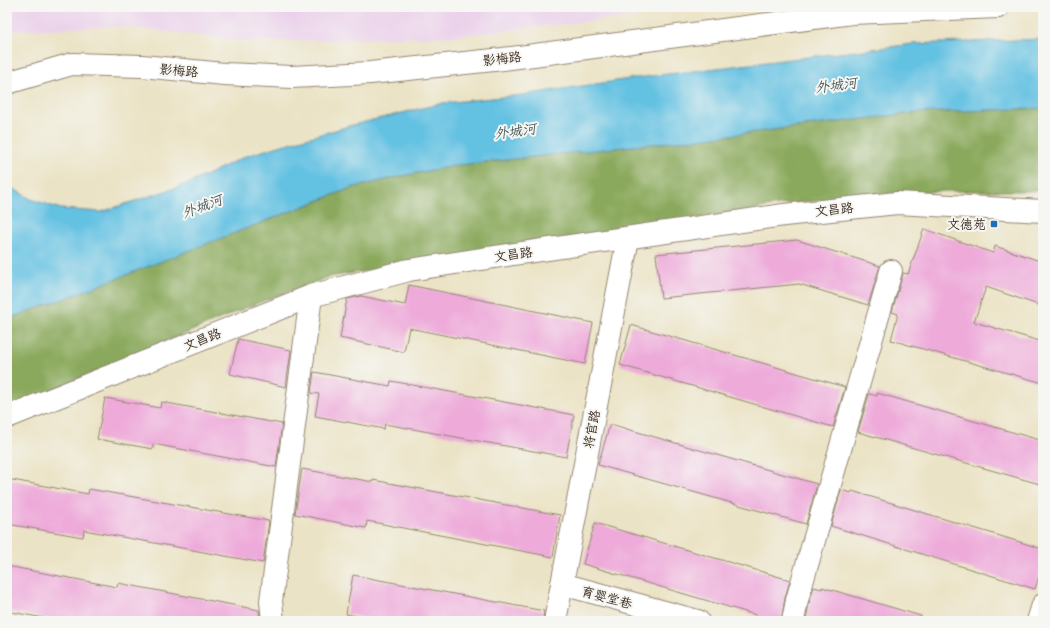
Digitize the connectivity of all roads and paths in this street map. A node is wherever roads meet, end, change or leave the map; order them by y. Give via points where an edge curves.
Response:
1 (998, 7) edge
2 (8, 83) edge
3 (1043, 211) edge
4 (628, 238) junction
5 (892, 271) dead end
6 (311, 296) junction
7 (7, 417) edge
8 (562, 584) junction
9 (1043, 605) edge
10 (273, 621) edge
11 (555, 621) edge
12 (698, 621) edge
13 (793, 621) edge
14 (1038, 621) edge

1 - 2 street, 影梅路 via 852,12 503,59 370,73 292,78 142,66 72,64
3 - 4 street, 文昌路 via 897,203 784,214
4 - 6 street, 文昌路 via 409,270
4 - 8 street, 将官路
5 - 13 street
6 - 7 street, 文昌路
6 - 10 street via 271,601
8 - 11 street, 将官路
8 - 12 street, 育婴堂巷
9 - 14 street

